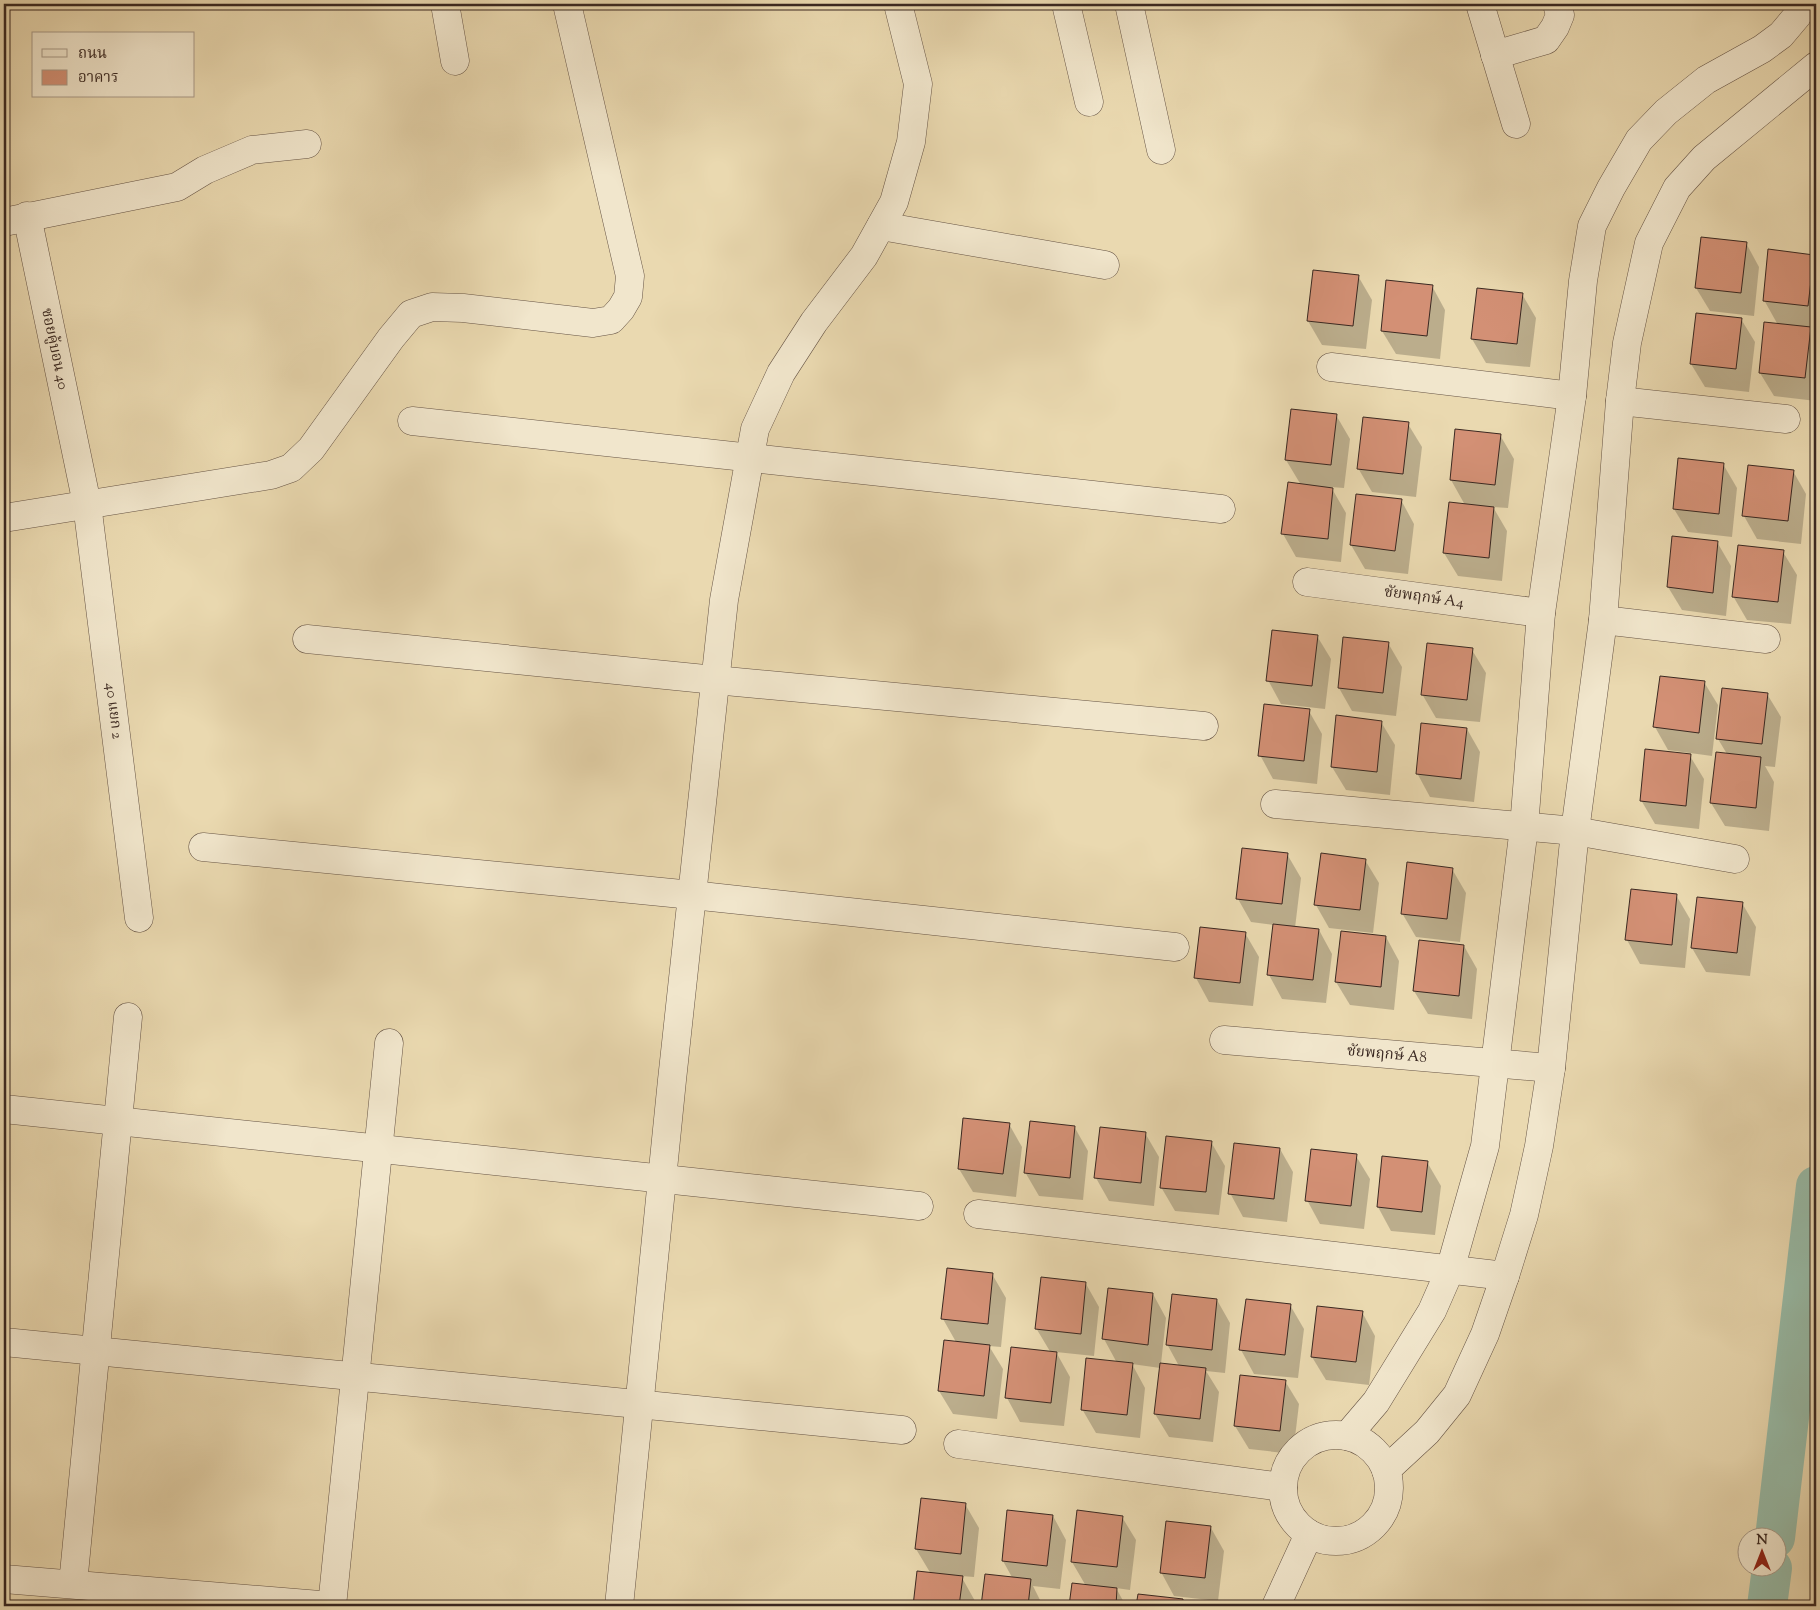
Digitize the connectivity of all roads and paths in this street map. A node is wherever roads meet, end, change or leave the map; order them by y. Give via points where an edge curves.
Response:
1 (445, 4) edge
2 (567, 4) edge
3 (898, 4) edge
4 (1066, 4) edge
5 (1129, 4) edge
6 (1480, 4) edge
7 (1557, 4) edge
8 (1802, 4) edge
9 (1495, 56) junction
10 (455, 61) dead end
11 (1816, 66) edge
12 (1089, 102) dead end
13 (1516, 124) dead end
14 (306, 144) dead end
15 (1161, 150) dead end
16 (15, 219) edge
17 (881, 226) junction
18 (1105, 265) dead end
19 (1332, 367) dead end
20 (1572, 396) junction
21 (1620, 401) junction
22 (1786, 419) dead end
23 (412, 421) dead end
24 (749, 457) junction
25 (87, 504) junction
26 (1221, 508) dead end
27 (4, 518) edge
28 (1307, 582) dead end
29 (1541, 613) junction
30 (1603, 620) junction
31 (307, 639) dead end
32 (1766, 639) dead end
33 (715, 680) junction
34 (1204, 726) dead end
35 (1275, 804) dead end
36 (1524, 827) junction
37 (1575, 831) junction
38 (204, 847) dead end
39 (1735, 859) dead end
40 (692, 896) junction
41 (140, 918) dead end
42 (1175, 947) dead end
43 (128, 1016) dead end
44 (1224, 1040) dead end
45 (389, 1043) dead end
46 (1495, 1064) junction
47 (1551, 1068) junction
48 (4, 1109) edge
49 (118, 1121) junction
50 (378, 1149) junction
51 (662, 1179) junction
52 (919, 1206) dead end
53 (978, 1214) dead end
54 (1450, 1270) junction
55 (1505, 1276) junction
56 (4, 1342) edge
57 (96, 1351) junction
58 (355, 1377) junction
59 (639, 1405) junction
60 (902, 1430) dead end
61 (1347, 1436) junction
62 (958, 1444) dead end
63 (1386, 1470) junction
64 (1283, 1487) junction
65 (1309, 1534) junction
66 (4, 1578) edge
67 (73, 1584) junction
68 (332, 1606) edge
69 (619, 1606) edge
70 (1276, 1606) edge

1 - 10 street
2 - 25 street via 630,276 628,297 611,320 593,323 432,307 411,314 311,449 291,468 270,475
3 - 17 street via 918,84 911,142 894,202
4 - 12 street
5 - 15 street
6 - 9 street
7 - 9 street via 1560,15 1546,40
8 - 20 street via 1797,16 1781,35 1706,80 1666,112 1639,140 1592,226 1583,281
9 - 13 street
11 - 21 street via 1704,158 1677,188 1649,243 1627,343
14 - 16 street via 252,150 177,186
16 - 25 street, ซอยคู้บอน 40
17 - 18 street
17 - 24 street via 864,256 814,322 782,373 755,429
19 - 20 street
20 - 29 street
21 - 22 street
21 - 30 street
23 - 24 street
24 - 26 street
24 - 33 street via 724,600
25 - 27 street
25 - 41 street, 40 แยก 2
28 - 29 street, ชัยพฤกษ์ A4
29 - 36 street
30 - 32 street
30 - 37 street
31 - 33 street
33 - 34 street
33 - 40 street
35 - 36 street
36 - 37 street
36 - 46 street
37 - 39 street
37 - 47 street
38 - 40 street
40 - 42 street
40 - 51 street
43 - 49 street
44 - 46 street, ชัยพฤกษ์ A8
45 - 50 street
46 - 47 street, ชัยพฤกษ์ A8
46 - 54 street via 1485,1146
47 - 55 street via 1536,1164
48 - 49 street
49 - 50 street
49 - 57 street
50 - 51 street
50 - 58 street
51 - 52 street
51 - 59 street
53 - 54 street
54 - 55 street
54 - 61 street via 1432,1311 1376,1402
55 - 63 street via 1485,1334 1457,1395 1427,1432
56 - 57 street
57 - 58 street
57 - 67 street
58 - 59 street
58 - 68 street
59 - 60 street
59 - 69 street
61 - 63 street via 1364,1442 1378,1454
61 - 64 street via 1324,1436 1303,1446 1288,1465
62 - 64 street
63 - 65 street via 1390,1491 1384,1512 1370,1529 1351,1539 1330,1541
64 - 65 street via 1286,1505 1295,1521
65 - 70 street
66 - 67 street
67 - 68 street

